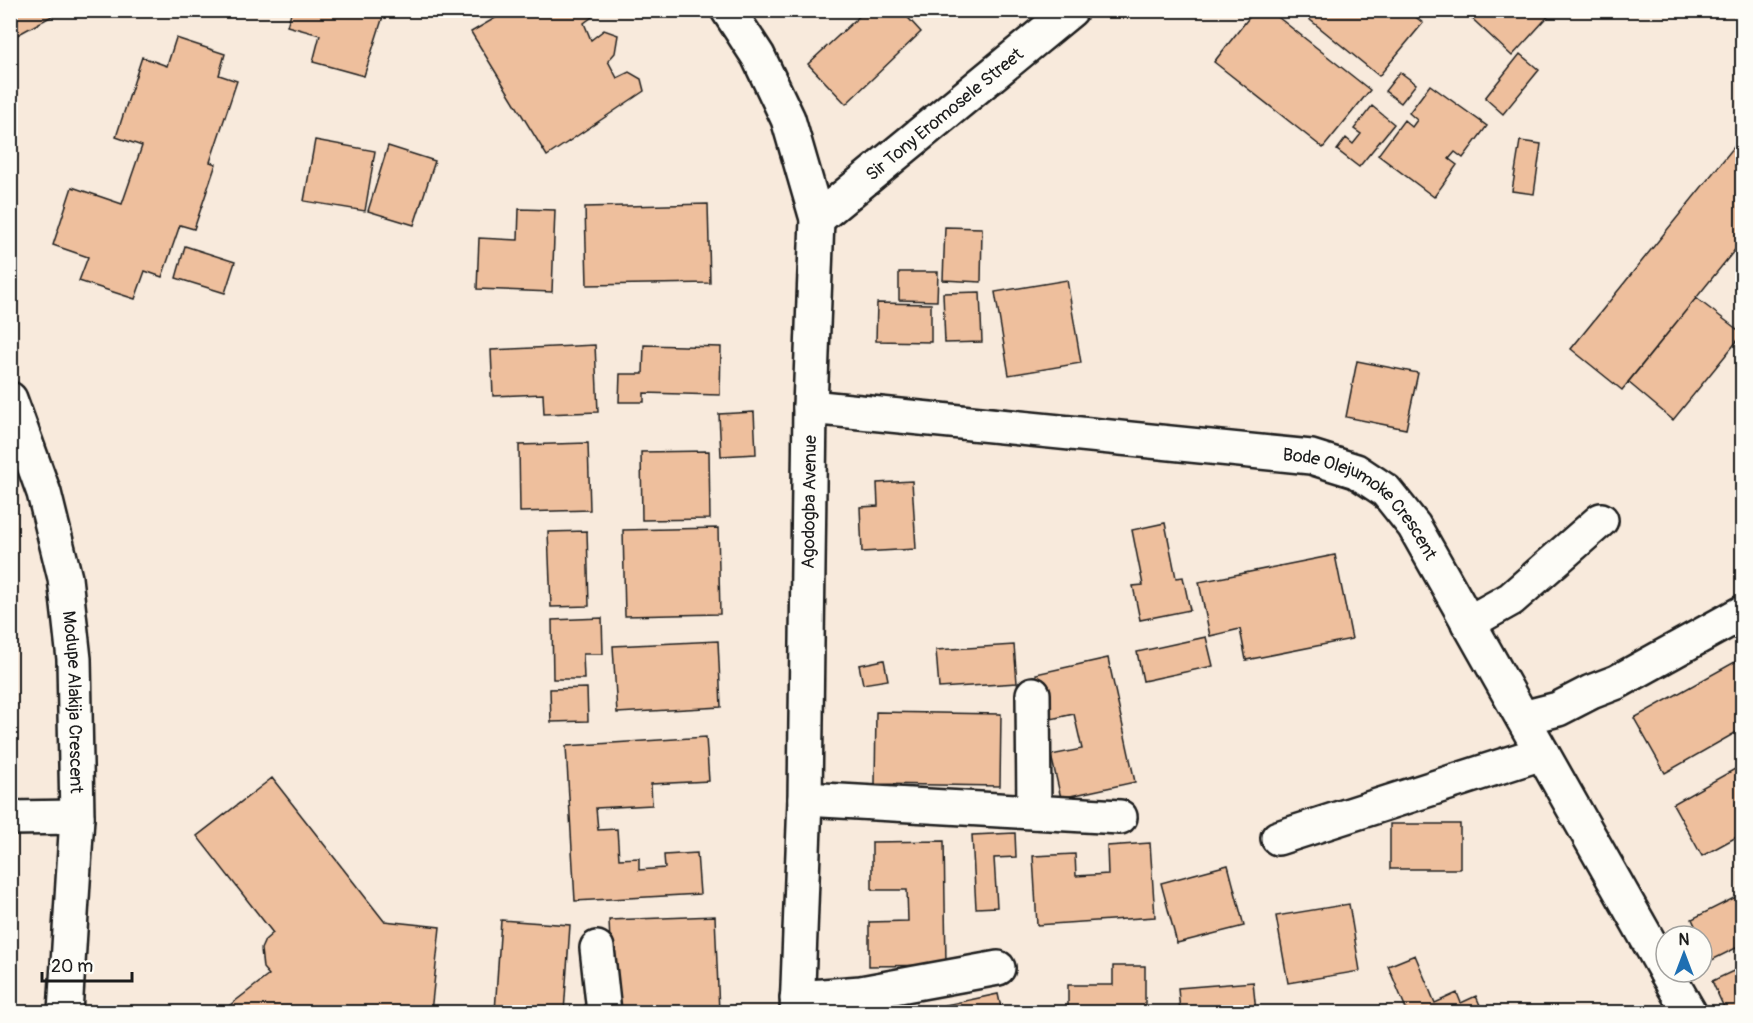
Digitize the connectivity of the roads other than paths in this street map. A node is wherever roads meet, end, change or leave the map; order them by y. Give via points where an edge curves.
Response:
1 (728, 10) edge
2 (1071, 10) edge
3 (817, 219) junction
4 (10, 399) edge
5 (810, 406) junction
6 (1601, 520) dead end
7 (1743, 613) edge
8 (1468, 623) junction
9 (1033, 694) dead end
10 (1523, 718) junction
11 (1542, 753) junction
12 (805, 799) junction
13 (1034, 812) junction
14 (77, 817) junction
15 (1120, 817) dead end
16 (10, 818) edge
17 (1278, 838) dead end
18 (597, 948) dead end
19 (1654, 951) edge
20 (998, 968) dead end
21 (1673, 984) edge
22 (797, 1005) edge
23 (65, 1012) edge
24 (604, 1012) edge
25 (1689, 1012) edge

1 - 3 street, Agodogba Avenue via 758,56 788,119
2 - 3 street, Sir Tony Eromosele Street
3 - 5 street, Agodogba Avenue
4 - 14 street, Modupe Alakija Crescent via 44,493 65,578 74,660
5 - 8 street, Bode Olejumoke Crescent via 1311,457 1356,471 1386,491 1414,526
5 - 12 street, Agodogba Avenue
6 - 8 street via 1511,599
7 - 10 street via 1617,682 1558,709
8 - 10 street, Bode Olejumoke Crescent
9 - 13 street
10 - 11 street, Bode Olejumoke Crescent
11 - 17 street
11 - 19 street, Bode Olejumoke Crescent
12 - 13 street
12 - 22 street, Agodogba Avenue
13 - 15 street
14 - 16 street
14 - 23 street, Modupe Alakija Crescent
18 - 24 street
20 - 22 street
21 - 25 street, Bode Olejumoke Crescent

